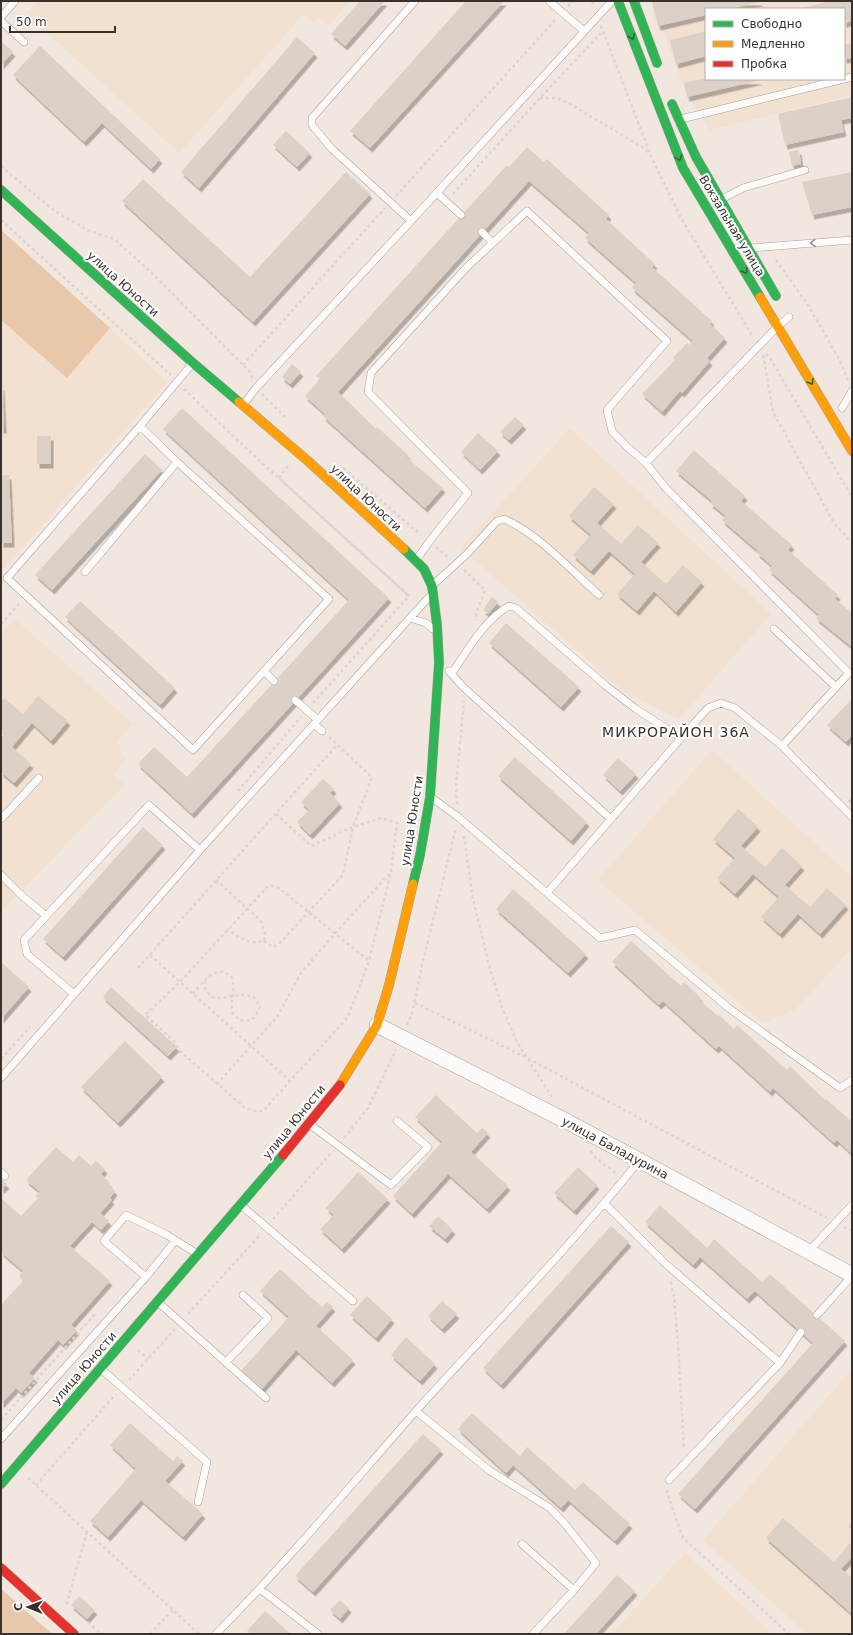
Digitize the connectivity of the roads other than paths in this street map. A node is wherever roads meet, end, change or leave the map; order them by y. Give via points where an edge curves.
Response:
1 (15, 1) edge
2 (415, 1) edge
3 (549, 1) edge
4 (612, 1) edge
5 (618, 1) edge
6 (634, 1) edge
7 (1, 17) edge
8 (1, 21) edge
9 (584, 31) junction
10 (24, 42) dead end
11 (661, 72) dead end
12 (840, 80) edge
13 (669, 94) dead end
14 (679, 119) junction
15 (805, 170) dead end
16 (1, 190) edge
17 (436, 193) junction
18 (721, 200) junction
19 (461, 215) dead end
20 (411, 221) junction
21 (482, 232) dead end
22 (852, 240) edge
23 (493, 243) junction
24 (749, 248) junction
25 (787, 313) joint
26 (778, 326) junction
27 (193, 363) junction
28 (852, 391) edge
29 (243, 405) junction
30 (842, 408) dead end
31 (140, 426) junction
32 (852, 451) edge
33 (177, 462) junction
34 (646, 464) junction
35 (416, 560) junction
36 (85, 572) dead end
37 (4, 580) edge
38 (433, 589) junction
39 (599, 595) dead end
40 (410, 618) junction
41 (774, 629) dead end
42 (438, 632) junction
43 (439, 662) junction
44 (264, 671) junction
45 (452, 673) junction
46 (274, 681) dead end
47 (836, 687) junction
48 (295, 700) dead end
49 (316, 722) junction
50 (322, 731) road end
51 (681, 738) junction
52 (782, 746) junction
53 (39, 778) dead end
54 (430, 797) junction
55 (852, 817) edge
56 (611, 818) junction
57 (1, 819) edge
58 (200, 850) junction
59 (1, 875) edge
60 (547, 893) junction
61 (46, 916) junction
62 (74, 994) junction
63 (377, 1025) junction
64 (1, 1078) edge
65 (852, 1080) edge
66 (397, 1121) dead end
67 (310, 1124) junction
68 (639, 1161) junction
69 (605, 1204) junction
70 (241, 1205) junction
71 (852, 1205) edge
72 (175, 1241) junction
73 (808, 1252) junction
74 (198, 1254) junction
75 (852, 1275) edge
76 (146, 1277) junction
77 (242, 1295) dead end
78 (157, 1301) junction
79 (353, 1301) dead end
80 (817, 1315) dead end
81 (801, 1332) dead end
82 (226, 1362) junction
83 (780, 1363) junction
84 (99, 1368) junction
85 (266, 1398) dead end
86 (416, 1411) junction
87 (1, 1439) edge
88 (669, 1480) road end
89 (1, 1482) edge
90 (198, 1502) dead end
91 (522, 1544) dead end
92 (1, 1568) edge
93 (260, 1589) junction
94 (574, 1590) junction
95 (74, 1634) edge
96 (216, 1634) edge
97 (318, 1634) edge
98 (533, 1634) edge

1 - 7 lane
2 - 20 lane via 312,118 312,125 331,148
3 - 9 lane
4 - 9 lane
5 -> 26 street, Вокзальная улица via 683,168
6 - 11 street
8 - 10 lane
9 - 17 lane
12 - 14 lane
13 - 14 street, Вокзальная улица
14 - 18 street, Вокзальная улица via 696,157
15 - 18 lane via 743,188
16 - 27 street, улица Юности
17 - 19 lane
17 - 20 lane
18 - 24 street, Вокзальная улица
20 - 29 lane
21 - 23 lane
22 -> 24 lane
23 - 34 lane via 527,211 667,342 607,410 612,430
23 - 35 lane via 371,373 368,392 468,493
24 - 25 street, Вокзальная улица
25 - 26 lane
26 -> 32 street, Вокзальная улица
26 - 34 lane
27 - 29 street, улица Юности
27 - 31 lane
28 - 30 lane
29 - 35 street, улица Юности
31 - 33 lane
31 - 37 lane
33 - 36 lane
33 - 44 lane via 329,599
34 - 47 lane via 665,487 849,673
35 - 38 street, улица Юности via 424,569
37 - 44 lane via 27,595 192,750
38 - 39 lane via 497,522 504,519 536,539
38 - 40 lane
38 - 42 street, улица Юности
40 - 42 lane via 426,623
40 - 49 lane
41 - 47 lane
42 - 43 street, улица Юности
43 - 45 lane
43 - 54 street, улица Юности
44 - 46 lane
45 - 51 lane via 473,642 500,611 509,606 516,608 636,709
45 - 56 lane via 462,687
47 - 52 lane
48 - 49 lane
49 - 50 lane
49 - 58 lane
51 - 52 lane via 708,708 721,703 735,708
51 - 56 lane
52 - 55 lane
53 - 57 lane
54 - 60 lane via 458,816
54 - 63 street, улица Юности via 420,855
56 - 60 lane
58 - 61 lane via 149,805
58 - 62 lane
59 - 61 lane
60 - 65 lane via 600,938 635,930 730,1009 840,1088
61 - 62 lane via 24,940 27,954
62 - 64 lane
63 - 67 street, улица Юности via 342,1082
63 - 68 street, улица Баладурина
66 - 67 lane via 428,1147 391,1185
67 - 70 street, улица Юности
68 - 69 lane
68 - 73 street, улица Баладурина
69 - 83 lane via 667,1265
69 - 86 lane
70 - 74 street, улица Юности
70 - 79 lane
71 - 73 lane
72 - 74 lane
72 - 76 lane
72 - 76 lane via 126,1215 104,1241
73 - 75 street, улица Баладурина
74 - 78 street, улица Юности
75 - 80 lane
76 - 87 lane
77 - 82 lane via 268,1318
78 - 82 lane
78 - 84 street, улица Юности
81 - 83 lane
82 - 85 lane
83 - 88 lane
84 - 89 street, улица Юности
84 - 90 lane via 207,1462
86 - 93 lane
86 - 94 lane via 490,1471 550,1508 565,1524 596,1563
91 - 94 lane
92 - 95 street
93 - 96 lane
93 - 97 lane
94 - 98 lane

